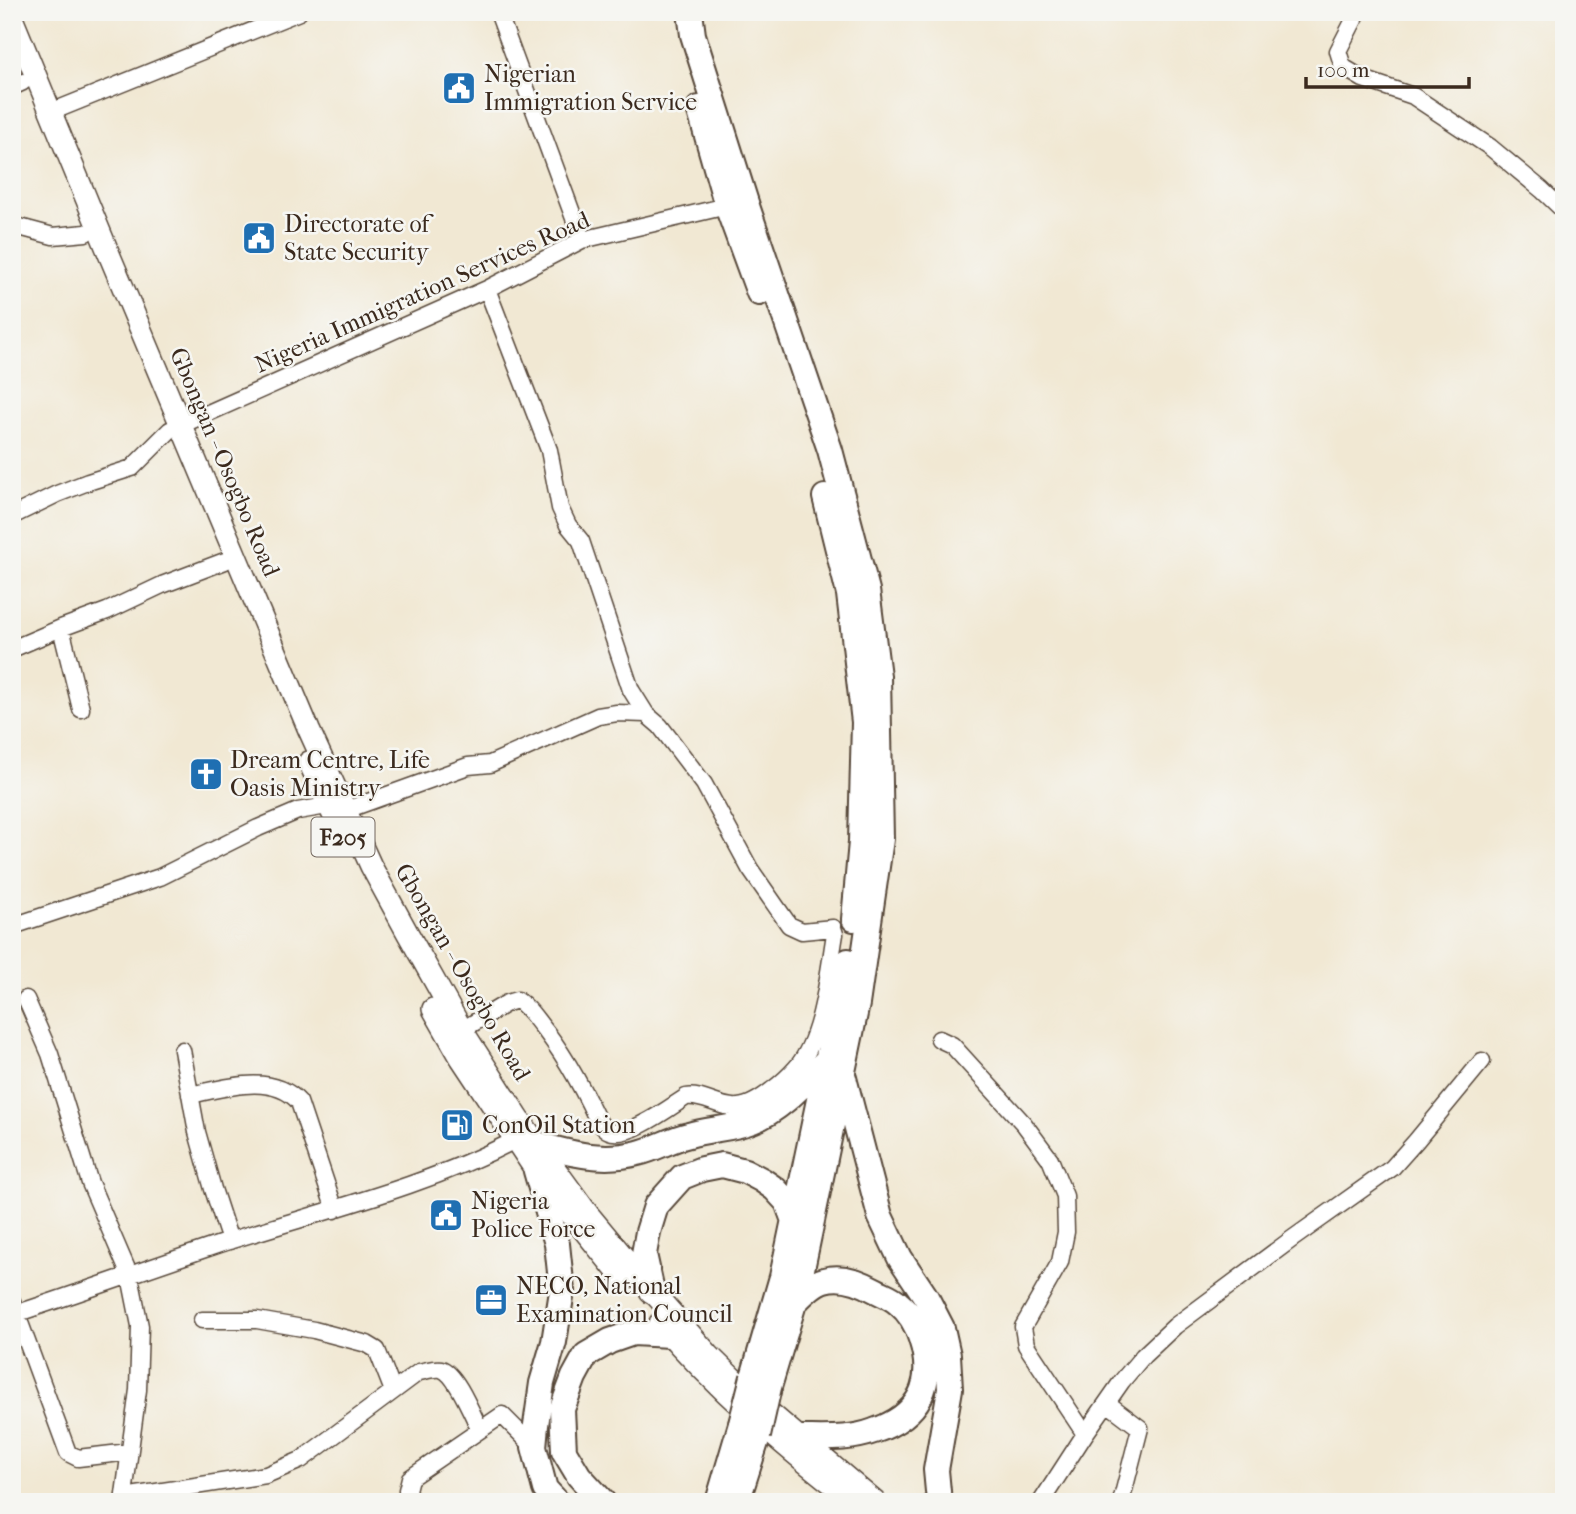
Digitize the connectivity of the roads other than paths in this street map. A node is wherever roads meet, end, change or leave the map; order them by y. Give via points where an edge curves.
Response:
1 (299, 12) edge
2 (498, 12) edge
3 (675, 12) edge
4 (690, 12) edge
5 (1358, 12) edge
6 (12, 18) edge
7 (12, 57) edge
8 (18, 85) edge
9 (51, 112) junction
10 (727, 206) junction
11 (1564, 211) edge
12 (13, 226) edge
13 (86, 233) junction
14 (582, 240) junction
15 (487, 289) junction
16 (176, 427) junction
17 (12, 516) edge
18 (225, 561) junction
19 (61, 628) junction
20 (12, 649) edge
21 (631, 690) junction
22 (81, 709) dead end
23 (617, 713) junction
24 (646, 714) junction
25 (337, 808) junction
26 (12, 923) edge
27 (26, 999) dead end
28 (462, 1030) junction
29 (939, 1039) dead end
30 (182, 1051) dead end
31 (1482, 1060) dead end
32 (835, 1066) junction
33 (190, 1095) junction
34 (526, 1142) junction
35 (536, 1171) junction
36 (335, 1210) junction
37 (794, 1221) junction
38 (230, 1241) junction
39 (130, 1276) junction
40 (652, 1291) junction
41 (794, 1303) junction
42 (14, 1310) edge
43 (202, 1320) dead end
44 (670, 1335) junction
45 (761, 1382) junction
46 (393, 1391) junction
47 (1107, 1403) junction
48 (480, 1430) junction
49 (1084, 1434) junction
50 (800, 1438) junction
51 (534, 1447) junction
52 (129, 1452) junction
53 (123, 1499) edge
54 (722, 1500) edge
55 (412, 1502) edge
56 (557, 1502) edge
57 (603, 1502) edge
58 (854, 1502) edge
59 (875, 1502) edge
60 (939, 1502) edge
61 (1041, 1502) edge
62 (1121, 1502) edge

1 - 9 street
2 - 14 street
3 - 10 highway
4 - 32 highway via 693,35 748,209 830,450 867,590 877,676 881,839 857,1004
5 - 11 street via 1338,51 1343,67 1413,96 1490,147
6 - 9 main road, Gbongan - Osogbo Road / F205
7 - 8 main road, Gbongan - Osogbo Road / F205
8 - 13 main road, Gbongan - Osogbo Road / F205
9 - 16 main road, Gbongan - Osogbo Road / F205
10 - 14 street, Nigeria Immigration Services Road
10 - 32 highway via 816,460 849,594 864,722 861,842
12 - 13 street via 53,236
13 - 16 main road, Gbongan - Osogbo Road / F205
14 - 15 street, Nigeria Immigration Services Road
15 - 16 street, Nigeria Immigration Services Road
15 - 21 street via 549,450 560,509 581,541
16 - 17 street via 132,468
16 - 18 main road, Gbongan - Osogbo Road / F205
16 - 25 main road, Gbongan - Osogbo Road / F205 via 310,730
18 - 19 street
18 - 25 main road, Gbongan - Osogbo Road / F205 via 264,657
19 - 20 street
19 - 22 street
21 - 23 street
21 - 24 street
23 - 24 street
23 - 25 street via 598,716 490,764 468,766
24 - 28 street via 704,784 750,869 789,925 802,931 833,928 822,1010 815,1036 798,1067 760,1100 739,1107 686,1097 637,1127 610,1132 597,1119 570,1066 525,1005 517,1000 508,1003
25 - 26 street via 298,811 160,877
25 - 28 main road, Gbongan - Osogbo Road / F205
25 - 34 main road, Gbongan - Osogbo Road / F205 via 389,929 441,1023 461,1058
27 - 39 street via 50,1054 90,1183
28 - 34 main road, Gbongan - Osogbo Road / F205 via 519,1119
29 - 49 street via 952,1045 1024,1124 1050,1159 1065,1196 1066,1232 1060,1262 1023,1327 1026,1345
30 - 33 street
31 - 47 street via 1392,1168 1175,1326 1143,1356
32 - 34 highway via 754,1121 688,1135 640,1153 584,1156
32 - 37 highway
32 - 41 highway
32 - 60 highway via 880,1216 942,1328 950,1389 936,1470
33 - 36 street via 239,1085 280,1087 293,1094
33 - 38 street
34 - 35 main road, Gbongan - Osogbo Road / F205
34 - 36 street
34 - 40 main road, Gbongan - Osogbo Road / F205
35 - 44 main road, Gbongan - Osogbo Road / F205
35 - 51 highway via 557,1244 562,1291
36 - 38 street
37 - 40 highway via 775,1189 745,1171 722,1165 682,1177 656,1206 648,1232 644,1254
37 - 45 highway
38 - 39 street
39 - 42 street
39 - 52 street via 140,1326 140,1355
40 - 50 main road, Gbongan - Osogbo Road / F205 via 709,1355
41 - 45 highway
41 - 50 highway via 821,1280 863,1283 898,1302 912,1318 926,1354 927,1374 925,1387 901,1419 873,1432 842,1438
42 - 52 street via 68,1453 78,1458
43 - 46 street via 257,1320 367,1344 377,1350
44 - 57 highway via 633,1333 610,1341 586,1355 574,1377 562,1409 564,1451
44 - 58 main road, Gbongan - Osogbo Road / F205 via 750,1415
45 - 54 highway, bridge via 749,1430
46 - 48 street via 419,1372 442,1369 455,1381
46 - 53 street via 284,1468
47 - 49 street
47 - 62 street via 1139,1428
48 - 51 street via 502,1415
48 - 55 street via 410,1478 407,1489
49 - 61 street
50 - 59 main road, Gbongan - Osogbo Road / F205
51 - 56 highway via 545,1489
52 - 53 street

